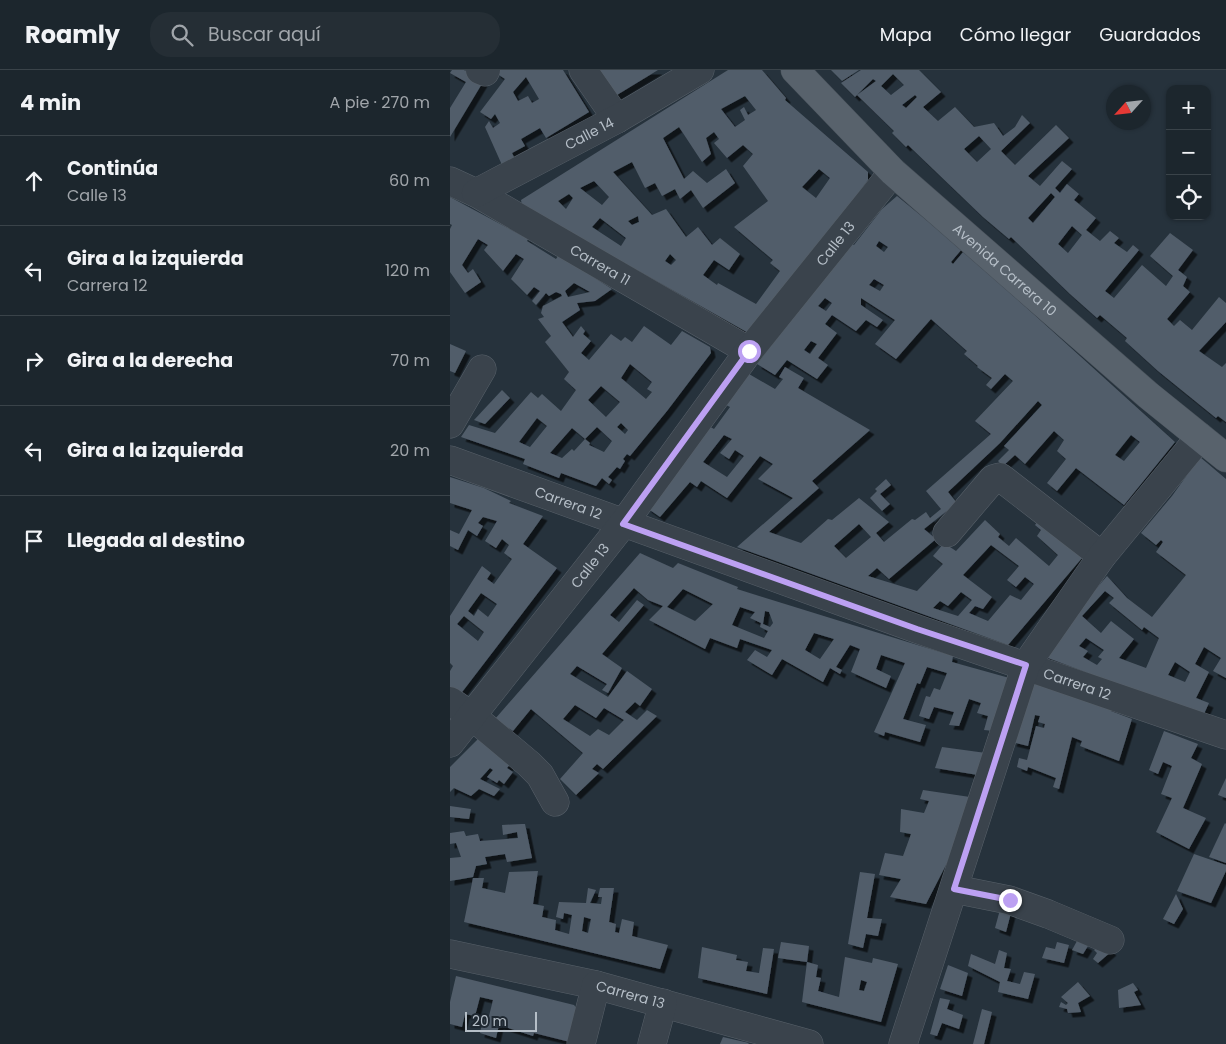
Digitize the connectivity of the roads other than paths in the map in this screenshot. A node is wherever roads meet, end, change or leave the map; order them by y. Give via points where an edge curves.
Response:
1 (480, 70) edge
2 (486, 70) edge
3 (584, 70) edge
4 (700, 70) edge
5 (795, 70) edge
6 (617, 119) junction
7 (893, 172) junction
8 (450, 181) edge
9 (476, 193) junction
10 (749, 351) junction
11 (482, 369) dead end
12 (450, 424) edge
13 (1200, 437) junction
14 (1226, 458) edge
15 (450, 460) edge
16 (623, 524) junction
17 (947, 532) dead end
18 (1102, 556) junction
19 (1026, 665) junction
20 (450, 701) edge
21 (473, 717) junction
22 (1226, 735) edge
23 (450, 743) edge
24 (555, 802) dead end
25 (954, 889) junction
26 (1110, 940) dead end
27 (450, 954) edge
28 (596, 985) junction
29 (663, 1002) junction
30 (581, 1044) edge
31 (652, 1044) edge
32 (809, 1044) edge
33 (903, 1044) edge

1 - 2 street
3 - 6 street
4 - 6 street, Calle 14
5 - 7 main road, Avenida Carrera 10
6 - 9 street, Calle 14
7 - 10 street, Calle 13
7 - 13 main road, Avenida Carrera 10
8 - 9 street, Carrera 11
9 - 10 street, Carrera 11
10 - 16 street, Calle 13
11 - 12 street
13 - 14 main road, Avenida Carrera 10
13 - 18 street
15 - 16 street, Carrera 12
16 - 19 street, Carrera 12
16 - 21 street, Calle 13
17 - 18 street via 993,479 1000,477
18 - 19 street
19 - 22 street, Carrera 12
19 - 25 street
20 - 21 street
21 - 23 street, Calle 13
21 - 24 street via 540,775
25 - 26 street via 1010,900
25 - 33 street
27 - 28 street, Carrera 13
28 - 29 street, Carrera 13
28 - 30 street
29 - 31 street
29 - 32 street, Carrera 13

